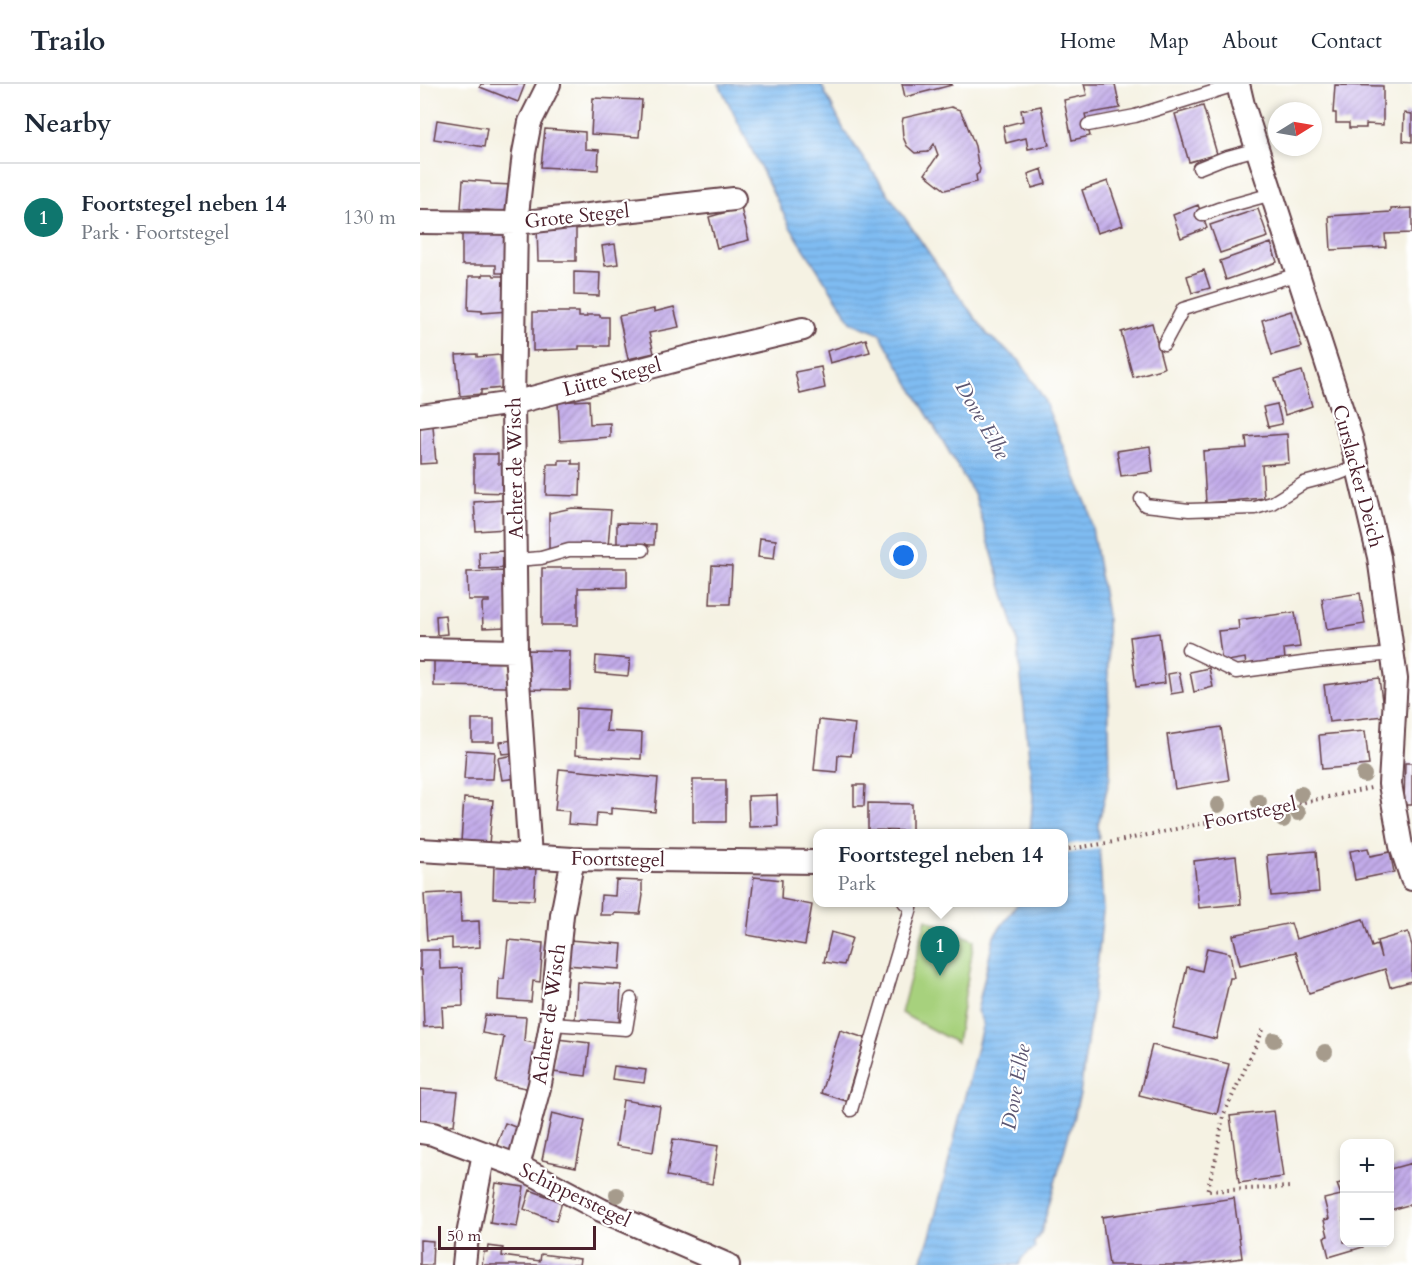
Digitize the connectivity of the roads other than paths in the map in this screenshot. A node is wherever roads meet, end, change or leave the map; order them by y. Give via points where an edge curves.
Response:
1 (549, 84) edge
2 (1238, 84) edge
3 (1088, 126) dead end
4 (1257, 149) junction
5 (1199, 168) dead end
6 (1272, 194) junction
7 (734, 199) dead end
8 (1202, 215) dead end
9 (420, 222) edge
10 (516, 222) junction
11 (1298, 274) junction
12 (803, 329) dead end
13 (1164, 344) dead end
14 (513, 403) junction
15 (420, 416) edge
16 (1358, 466) junction
17 (1141, 499) dead end
18 (643, 550) dead end
19 (516, 560) junction
20 (420, 649) edge
21 (1188, 649) dead end
22 (516, 651) junction
23 (1393, 654) junction
24 (1404, 679) edge
25 (420, 850) edge
26 (530, 857) junction
27 (573, 860) junction
28 (813, 862) edge
29 (1412, 879) edge
30 (910, 907) edge
31 (631, 999) dead end
32 (551, 1024) junction
33 (851, 1110) dead end
34 (420, 1132) edge
35 (484, 1153) junction
36 (518, 1166) junction
37 (464, 1265) edge
38 (728, 1265) edge

1 - 10 street, Achter de Wisch via 530,122
2 - 3 lane via 1135,116
2 - 4 street, Curslacker Deich
4 - 5 lane
4 - 6 street, Curslacker Deich
6 - 8 lane
6 - 11 street, Curslacker Deich
7 - 10 street, Grote Stegel
9 - 10 street, Grote Stegel
10 - 14 street, Achter de Wisch
11 - 13 lane via 1183,309
11 - 16 street, Curslacker Deich
12 - 14 street, Lütte Stegel
14 - 15 street, Lütte Stegel
14 - 19 street, Achter de Wisch
16 - 17 lane via 1304,483 1272,503 1255,508 1170,509 1145,505
16 - 23 street, Curslacker Deich via 1379,556
18 - 19 lane via 569,550
19 - 22 street, Achter de Wisch
20 - 22 street
21 - 23 lane via 1236,672
22 - 26 street, Achter de Wisch
23 - 24 street, Curslacker Deich
24 - 29 street, Curslacker Deich via 1390,784 1401,846
25 - 26 street, Foortstegel
26 - 27 street, Foortstegel
27 - 28 street, Foortstegel
27 - 32 street, Achter de Wisch via 562,915
30 - 33 lane
31 - 32 lane via 626,1029
32 - 36 street, Achter de Wisch
34 - 35 street, Schipperstegel
35 - 36 street, Schipperstegel
35 - 37 street
36 - 38 street, Schipperstegel via 602,1210

